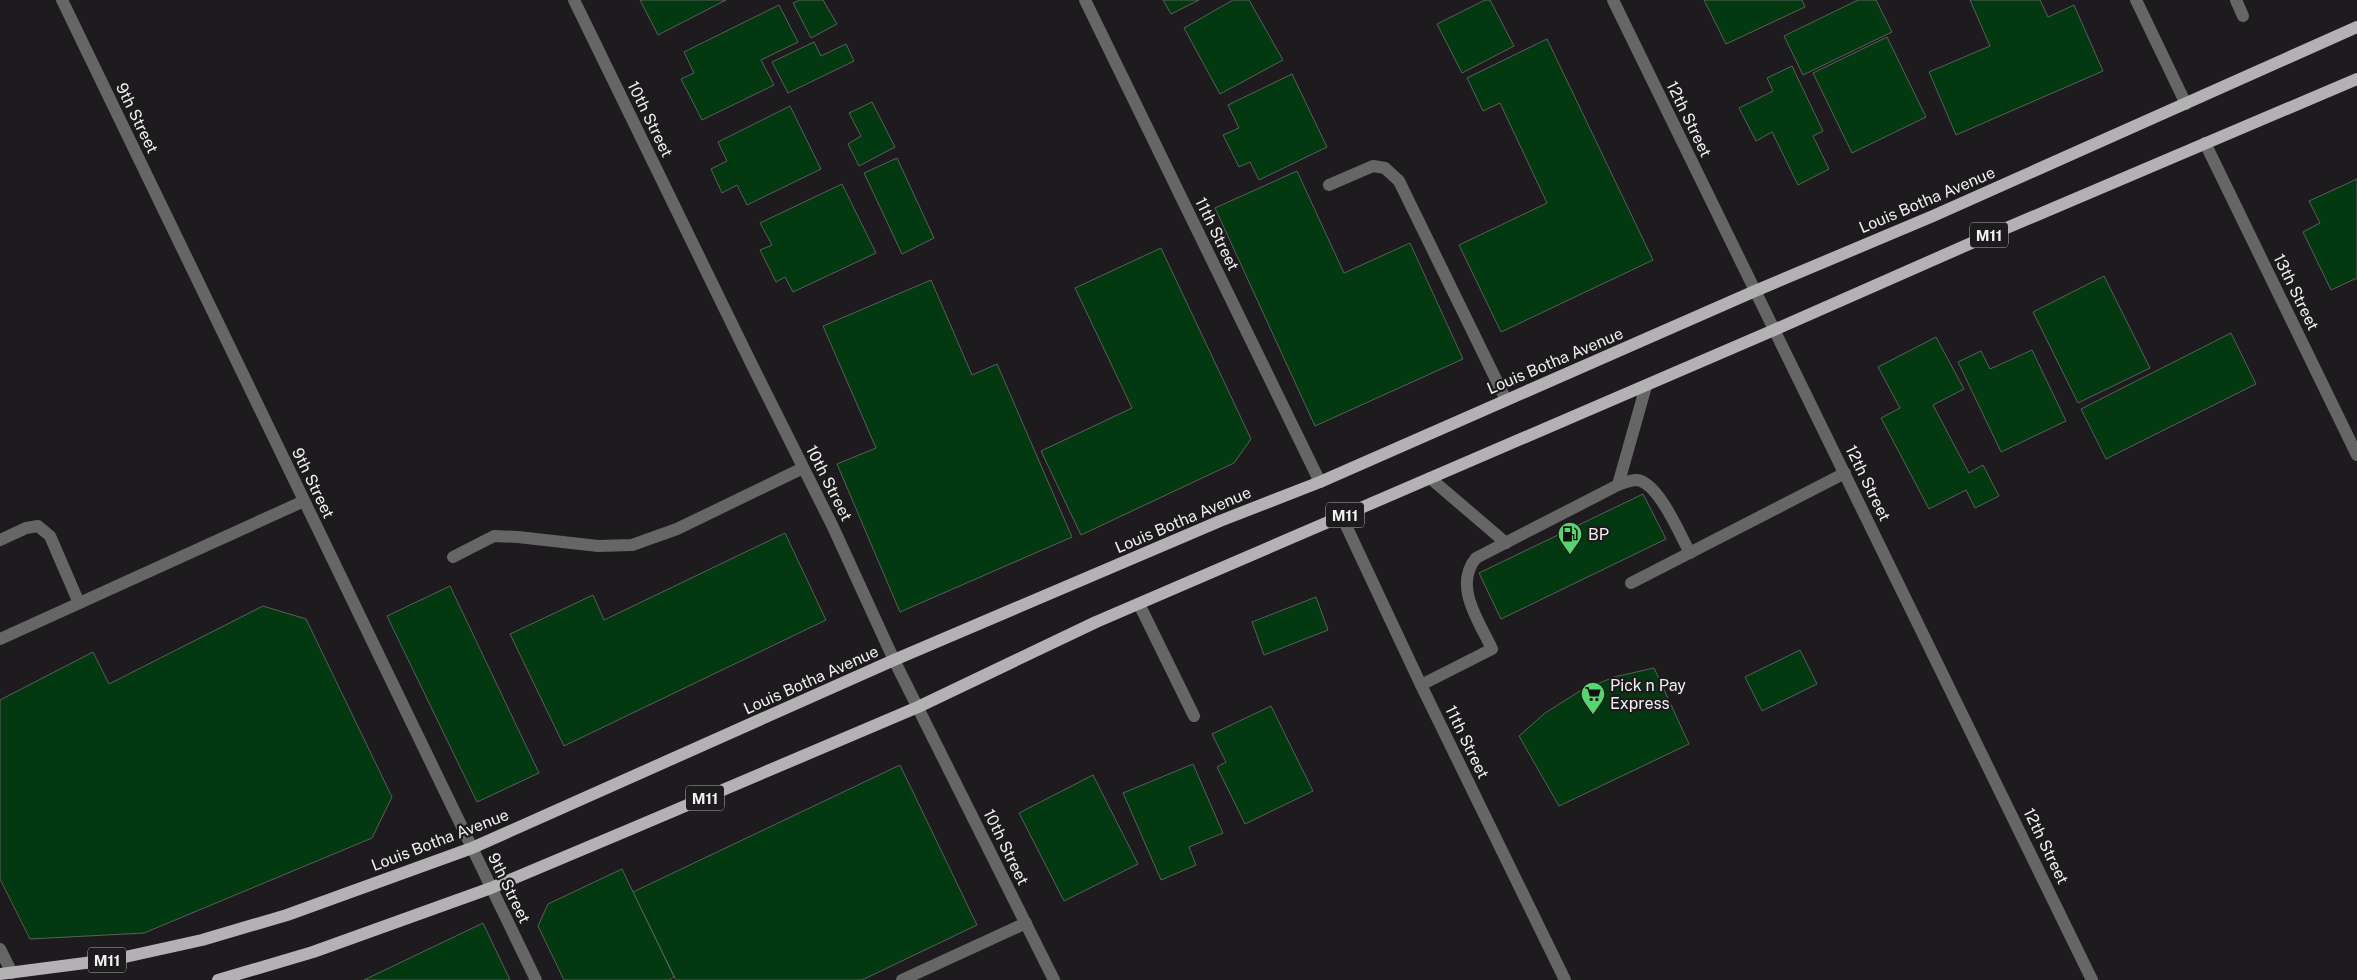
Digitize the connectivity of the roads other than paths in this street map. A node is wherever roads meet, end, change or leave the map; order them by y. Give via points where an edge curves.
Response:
1 (62, 0) edge
2 (574, 0) edge
3 (1085, 0) edge
4 (1613, 0) edge
5 (2136, 0) edge
6 (2236, 0) edge
7 (2244, 16) dead end
8 (2357, 27) edge
9 (2357, 79) edge
10 (2186, 104) junction
11 (2205, 143) junction
12 (1329, 185) dead end
13 (1755, 291) junction
14 (1774, 330) junction
15 (1646, 386) junction
16 (1506, 400) junction
17 (2357, 455) edge
18 (803, 468) junction
19 (1845, 473) junction
20 (1430, 478) junction
21 (1320, 482) junction
22 (1618, 484) junction
23 (304, 501) junction
24 (1342, 517) junction
25 (0, 540) edge
26 (1506, 543) junction
27 (1690, 553) junction
28 (453, 557) dead end
29 (1632, 583) dead end
30 (79, 603) junction
31 (1139, 604) junction
32 (0, 639) edge
33 (894, 660) junction
34 (1420, 685) junction
35 (918, 707) junction
36 (1194, 716) dead end
37 (472, 848) junction
38 (492, 888) junction
39 (1026, 923) junction
40 (0, 949) edge
41 (6, 973) edge
42 (218, 980) edge
43 (536, 980) edge
44 (902, 980) edge
45 (1054, 980) edge
46 (1565, 980) edge
47 (2092, 980) edge

1 - 23 street, 9th Street
2 - 18 street, 10th Street
3 - 21 street, 11th Street
4 - 13 street, 12th Street
5 - 10 street
6 - 7 street
8 - 10 main road, Louis Botha Avenue / M11
9 - 11 main road, M11
10 - 13 main road, Louis Botha Avenue / M11
11 - 14 main road, M11
11 - 17 street, 13th Street
12 - 16 street via 1373,166 1385,168 1399,181
13 - 14 street, 12th Street
13 - 16 main road, Louis Botha Avenue / M11
14 - 15 main road, M11
14 - 19 street, 12th Street
15 - 20 main road, M11
15 - 22 street
16 - 21 main road, Louis Botha Avenue / M11
18 - 28 street via 677,529 632,545 598,546 494,536
18 - 33 street, 10th Street
19 - 27 street
19 - 47 street, 12th Street
20 - 24 main road, M11
20 - 26 street
21 - 33 main road, Louis Botha Avenue / M11 via 1220,521
22 - 26 street
22 - 27 street via 1637,480 1650,487 1661,500
23 - 30 street
23 - 37 street, 9th Street
24 - 31 main road, M11
24 - 34 street, 11th Street
25 - 30 street via 38,526 50,536
26 - 34 street via 1476,558 1469,567 1466,580 1469,600 1492,649
27 - 29 street
30 - 32 street
31 - 35 main road, M11
31 - 36 street
33 - 35 street, 10th Street
33 - 37 main road, Louis Botha Avenue / M11
34 - 46 street, 11th Street
35 - 38 main road, M11
35 - 39 street, 10th Street
37 - 38 street, 9th Street
37 - 41 main road, Louis Botha Avenue / M11 via 288,915 202,940 116,959
38 - 42 main road, M11 via 312,952
38 - 43 street, 9th Street
39 - 44 street
39 - 45 street, 10th Street
40 - 41 street

